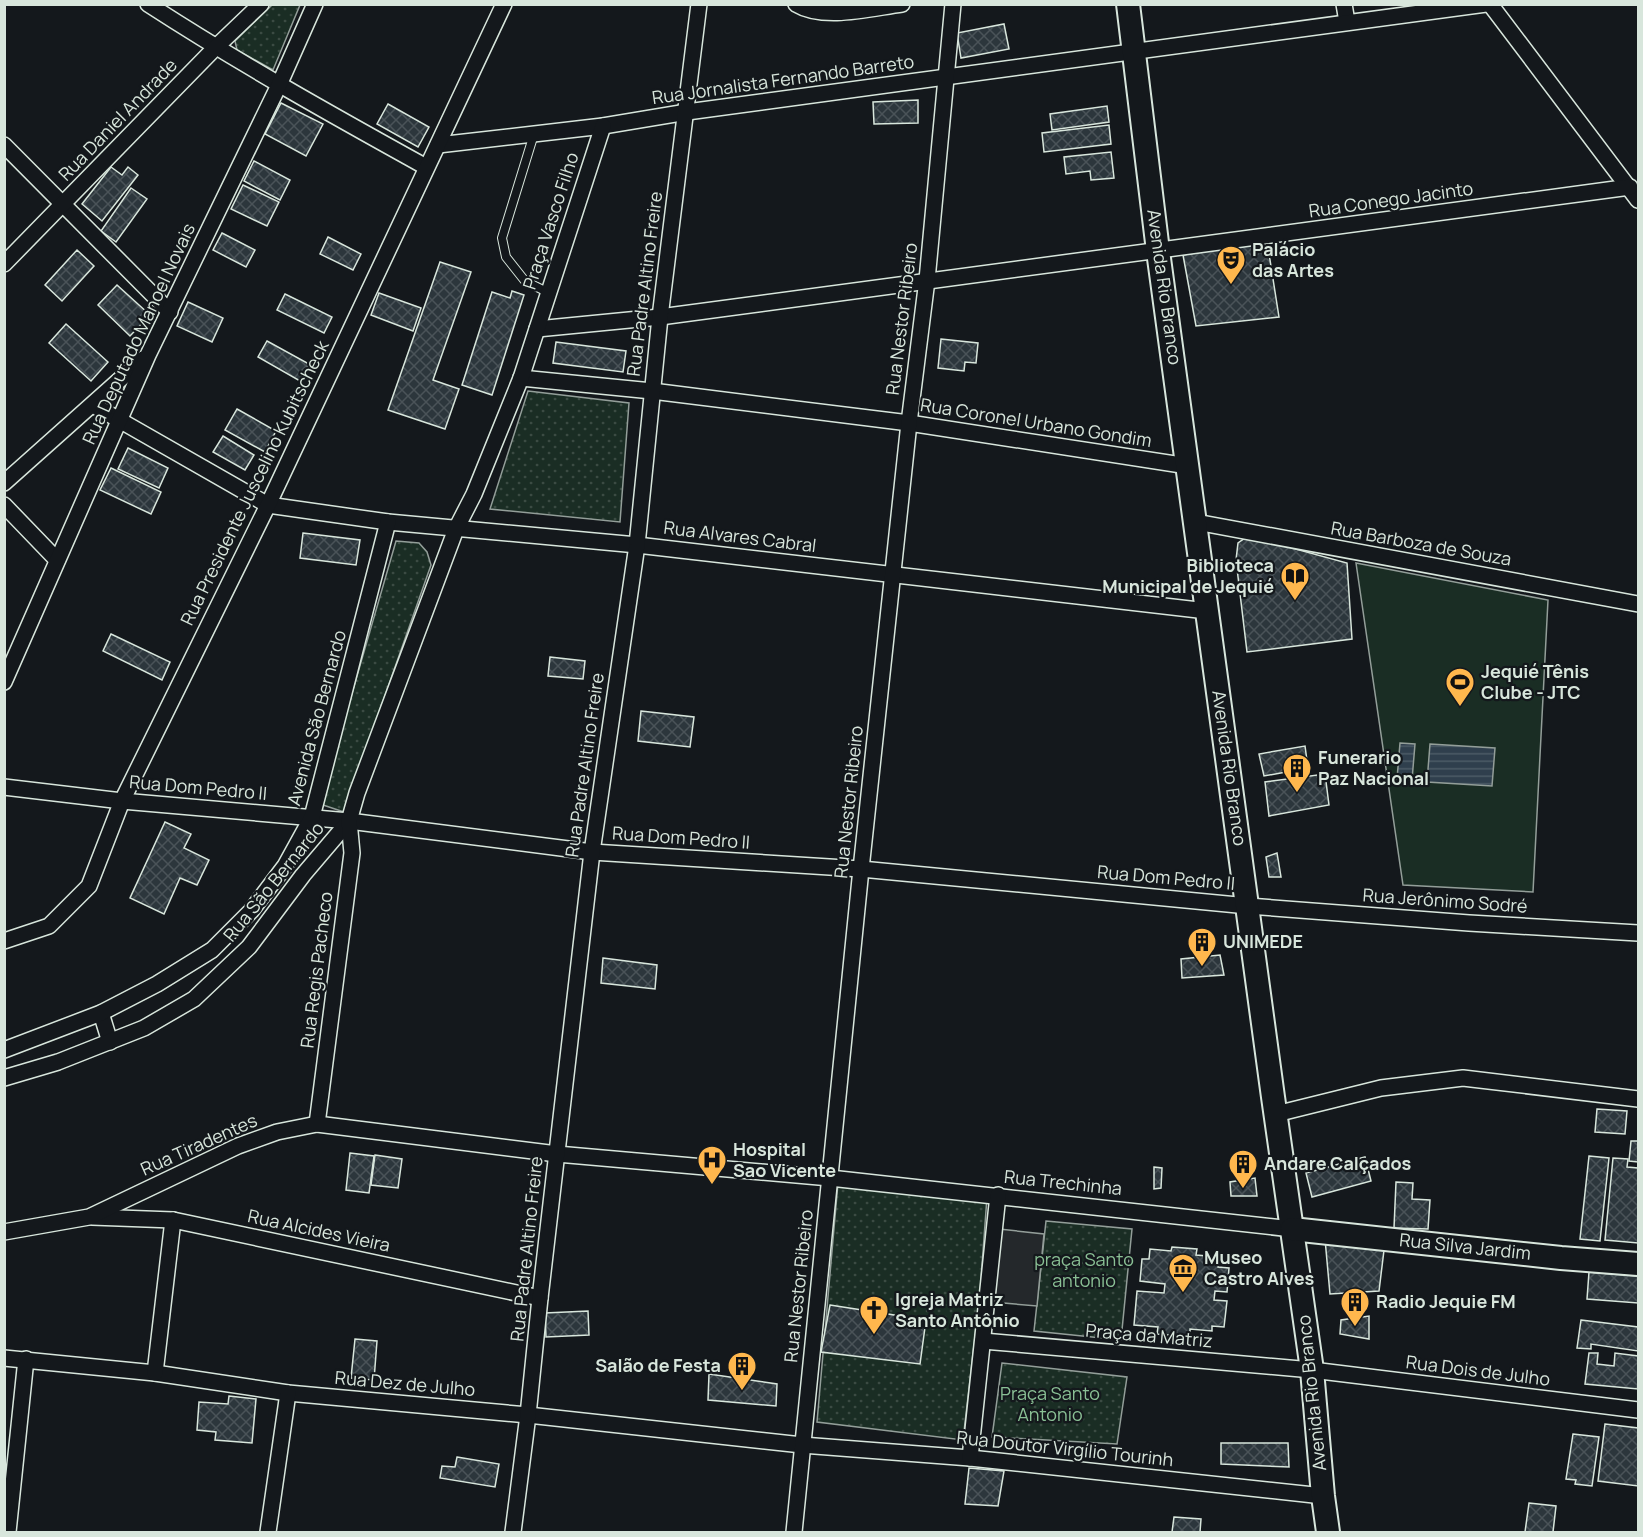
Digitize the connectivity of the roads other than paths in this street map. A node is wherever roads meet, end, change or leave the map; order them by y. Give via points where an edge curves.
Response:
1 (148, 4) edge
2 (261, 4) edge
3 (315, 4) edge
4 (504, 4) edge
5 (699, 4) edge
6 (796, 4) edge
7 (902, 4) edge
8 (953, 4) edge
9 (1128, 4) edge
10 (1344, 4) edge
11 (1488, 4) edge
12 (1347, 22) junction
13 (215, 48) junction
14 (1134, 51) junction
15 (947, 76) junction
16 (279, 85) junction
17 (687, 112) junction
18 (603, 126) junction
19 (534, 134) junction
20 (4, 145) edge
21 (438, 145) junction
22 (426, 167) junction
23 (1634, 194) edge
24 (63, 205) junction
25 (1158, 250) junction
26 (4, 264) edge
27 (927, 280) junction
28 (549, 293) junction
29 (170, 312) junction
30 (660, 317) junction
31 (537, 329) junction
32 (148, 355) junction
33 (521, 378) junction
34 (652, 391) junction
35 (93, 405) junction
36 (120, 421) junction
37 (909, 423) junction
38 (1188, 466) junction
39 (4, 483) edge
40 (4, 505) edge
41 (268, 505) junction
42 (388, 522) junction
43 (1196, 522) junction
44 (456, 529) junction
45 (637, 545) junction
46 (57, 560) junction
47 (894, 574) junction
48 (1638, 604) edge
49 (1207, 611) junction
50 (4, 682) edge
51 (4, 787) edge
52 (122, 801) junction
53 (312, 817) junction
54 (349, 820) junction
55 (591, 852) junction
56 (861, 869) junction
57 (1248, 906) junction
58 (1638, 933) edge
59 (4, 941) edge
60 (101, 1013) junction
61 (110, 1042) junction
62 (4, 1050) edge
63 (4, 1078) edge
64 (1638, 1099) edge
65 (1275, 1114) junction
66 (317, 1124) junction
67 (557, 1154) junction
68 (830, 1178) junction
69 (998, 1195) junction
70 (89, 1217) junction
71 (173, 1220) junction
72 (1292, 1229) junction
73 (4, 1232) edge
74 (1638, 1264) edge
75 (540, 1298) junction
76 (982, 1341) junction
77 (4, 1358) edge
78 (26, 1359) junction
79 (1312, 1370) junction
80 (155, 1373) junction
81 (288, 1393) junction
82 (1638, 1410) edge
83 (528, 1415) junction
84 (802, 1445) junction
85 (970, 1458) junction
86 (1323, 1496) junction
87 (8, 1533) edge
88 (268, 1533) edge
89 (513, 1533) edge
90 (794, 1533) edge
91 (1329, 1533) edge

1 - 13 street
2 - 13 street, Rua Daniel Andrade
3 - 16 street, Rua Deputado Manoel Novais
4 - 21 street, Rua Presidente Juscelino Kubitscheck
5 - 17 street, Rua Padre Altino Freire
6 - 7 street via 830,14
8 - 15 street, Rua Nestor Ribeiro
9 - 14 main road, Avenida Rio Branco
10 - 12 street
11 - 12 street, Rua Jornalista Fernando Barreto
11 - 23 street
12 - 14 street, Rua Jornalista Fernando Barreto
13 - 16 street
13 - 24 street, Rua Daniel Andrade
14 - 15 street, Rua Jornalista Fernando Barreto
14 - 25 main road, Avenida Rio Branco
15 - 17 street, Rua Jornalista Fernando Barreto
15 - 27 street, Rua Nestor Ribeiro
16 - 22 street
16 - 29 street, Rua Deputado Manoel Novais
17 - 18 street, Rua Jornalista Fernando Barreto
17 - 30 street, Rua Padre Altino Freire
18 - 19 street, Rua Jornalista Fernando Barreto
18 - 28 street, Praça Vasco Filho
19 - 21 street, Rua Jornalista Fernando Barreto
19 - 28 lane via 502,238 506,257 525,281
20 - 24 street
21 - 22 street, Rua Presidente Juscelino Kubitscheck
22 - 41 street, Rua Presidente Juscelino Kubitscheck
23 - 25 street, Rua Conego Jacinto
24 - 26 street, Rua Daniel Andrade
24 - 29 street
25 - 27 street, Rua Conego Jacinto
25 - 38 main road, Avenida Rio Branco
27 - 30 street, Rua Conego Jacinto
27 - 37 street, Rua Nestor Ribeiro
28 - 31 street, Praça Vasco Filho
29 - 32 street, Rua Deputado Manoel Novais
30 - 31 street, Rua Conego Jacinto
30 - 34 street, Rua Padre Altino Freire
31 - 33 street, Praça Vasco Filho
32 - 35 street
32 - 36 street, Rua Deputado Manoel Novais
33 - 34 street, Rua Coronel Urbano Gondim
33 - 44 street, Praça Vasco Filho
34 - 37 street, Rua Coronel Urbano Gondim
34 - 45 street, Rua Padre Altino Freire
35 - 36 street
35 - 39 street
36 - 41 street
36 - 46 street, Rua Deputado Manoel Novais
37 - 38 street, Rua Coronel Urbano Gondim
37 - 47 street, Rua Nestor Ribeiro
38 - 43 main road, Avenida Rio Branco
40 - 46 street
41 - 42 street, Rua Alvares Cabral
41 - 52 street, Rua Presidente Juscelino Kubitscheck
42 - 44 street, Rua Alvares Cabral
42 - 53 street, Avenida São Bernardo
43 - 48 street, Rua Barboza de Souza
43 - 49 main road, Avenida Rio Branco
44 - 45 street, Rua Alvares Cabral
44 - 54 street
45 - 47 street, Rua Alvares Cabral
45 - 55 street, Rua Padre Altino Freire
46 - 50 street, Rua Deputado Manoel Novais
47 - 49 street, Rua Alvares Cabral
47 - 56 street, Rua Nestor Ribeiro
49 - 57 main road, Avenida Rio Branco
51 - 52 street, Rua Dom Pedro II
52 - 53 street, Rua Dom Pedro II
52 - 59 street, Rua Presidente Juscelino Kubitscheck via 89,886 49,926
53 - 54 street, Rua Dom Pedro II
53 - 60 street, Avenida São Bernardo via 285,866 257,904 212,950
54 - 55 street, Rua Dom Pedro II
54 - 61 street, Rua São Bernardo via 249,947 218,977 194,999 144,1028
54 - 66 street, Rua Regis Pacheco via 352,853
55 - 56 street, Rua Dom Pedro II
55 - 67 street, Rua Padre Altino Freire
56 - 57 street, Rua Dom Pedro II
56 - 68 street, Rua Nestor Ribeiro
57 - 58 street, Rua Jerônimo Sodré
57 - 65 main road, Avenida Rio Branco
60 - 61 street
60 - 62 street, Avenida São Bernardo
61 - 63 street, Rua São Bernardo
64 - 65 street via 1463,1078 1381,1088
65 - 72 main road, Avenida Rio Branco
66 - 67 street, Rua Tiradentes
66 - 70 street, Rua Tiradentes via 277,1132 238,1146
67 - 68 street, Rua Trechinha
67 - 75 street, Rua Padre Altino Freire
68 - 69 street, Rua Trechinha
68 - 84 street, Rua Nestor Ribeiro
69 - 72 street, Rua Trechinha
69 - 76 street
70 - 71 street, Rua Alcides Vieira
70 - 73 street, Rua Tiradentes
71 - 75 street, Rua Alcides Vieira
71 - 80 street
72 - 74 main road, Rua Silva Jardim
72 - 79 main road, Avenida Rio Branco
75 - 83 street, Rua Padre Altino Freire
76 - 79 street, Praça da Matriz
76 - 85 street
77 - 78 street, Rua Dez de Julho
78 - 80 street, Rua Dez de Julho
78 - 87 street
79 - 82 street, Rua Dois de Julho
79 - 86 main road, Avenida Rio Branco
80 - 81 street, Rua Dez de Julho
81 - 83 street, Rua Dez de Julho
81 - 88 street
83 - 84 street, Rua Dez de Julho
83 - 89 street, Rua Padre Altino Freire
84 - 85 street, Rua Doutor Virgílio Tourinh
84 - 90 street, Rua Nestor Ribeiro
85 - 86 street, Rua Doutor Virgílio Tourinh
86 - 91 main road, Avenida Rio Branco

